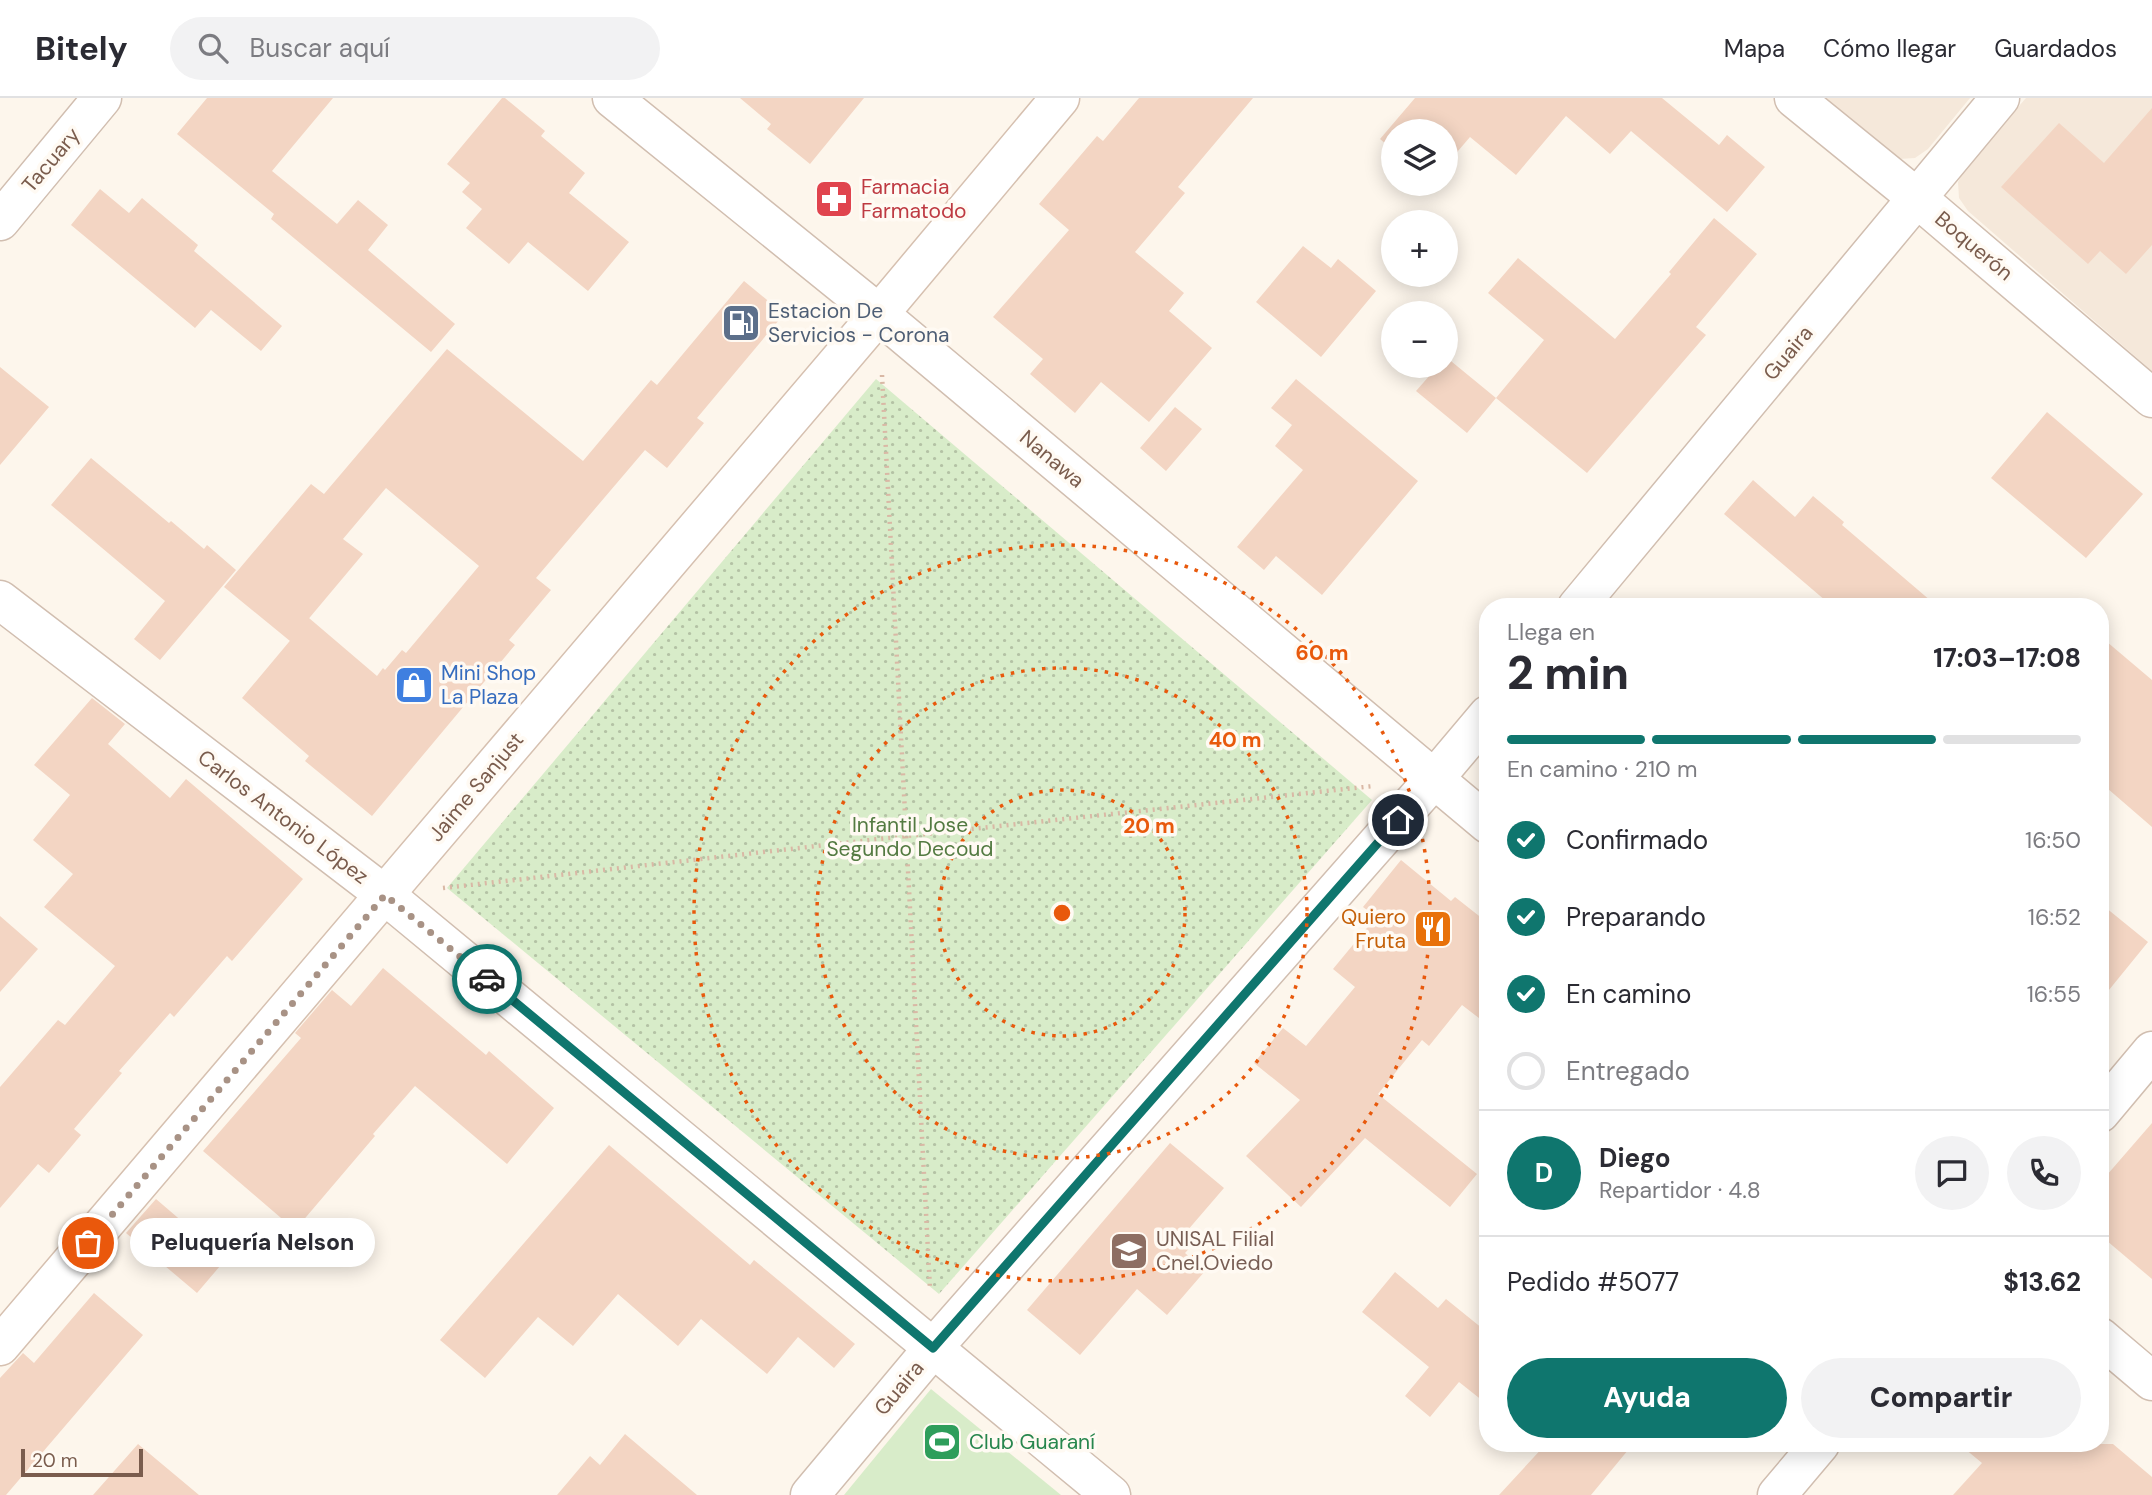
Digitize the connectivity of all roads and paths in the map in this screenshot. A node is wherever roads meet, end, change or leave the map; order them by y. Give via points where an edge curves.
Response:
1 (102, 98) edge
2 (612, 98) edge
3 (1060, 98) edge
4 (1794, 98) edge
5 (2000, 98) edge
6 (1917, 198) junction
7 (0, 221) edge
8 (879, 314) junction
9 (2152, 398) edge
10 (1584, 598) edge
11 (0, 600) edge
12 (1479, 726) edge
13 (1434, 779) junction
14 (1479, 816) edge
15 (906, 835) junction
16 (385, 895) junction
17 (2152, 1051) edge
18 (2109, 1101) edge
19 (2109, 1345) edge
20 (0, 1346) edge
21 (933, 1348) junction
22 (2152, 1381) edge
23 (1814, 1452) edge
24 (810, 1495) edge
25 (1111, 1495) edge
26 (1777, 1495) edge

1 - 7 street, Tacuary
2 - 8 street, Nanawa
3 - 8 street, Jaime Sanjust
4 - 6 street, Boquerón
5 - 6 street, Guaira
6 - 9 street, Boquerón
6 - 10 street, Guaira
8 - 13 street, Nanawa
8 - 15 path
8 - 16 street, Jaime Sanjust
11 - 16 street, Carlos Antonio López
12 - 13 street, Guaira
13 - 14 street, Nanawa
13 - 15 path
13 - 21 street, Guaira
15 - 16 path
15 - 21 path
16 - 20 street, Jaime Sanjust
16 - 21 street, Carlos Antonio López
17 - 18 street
19 - 22 street
21 - 24 street, Guaira
21 - 25 street, Carlos Antonio López
23 - 26 street

